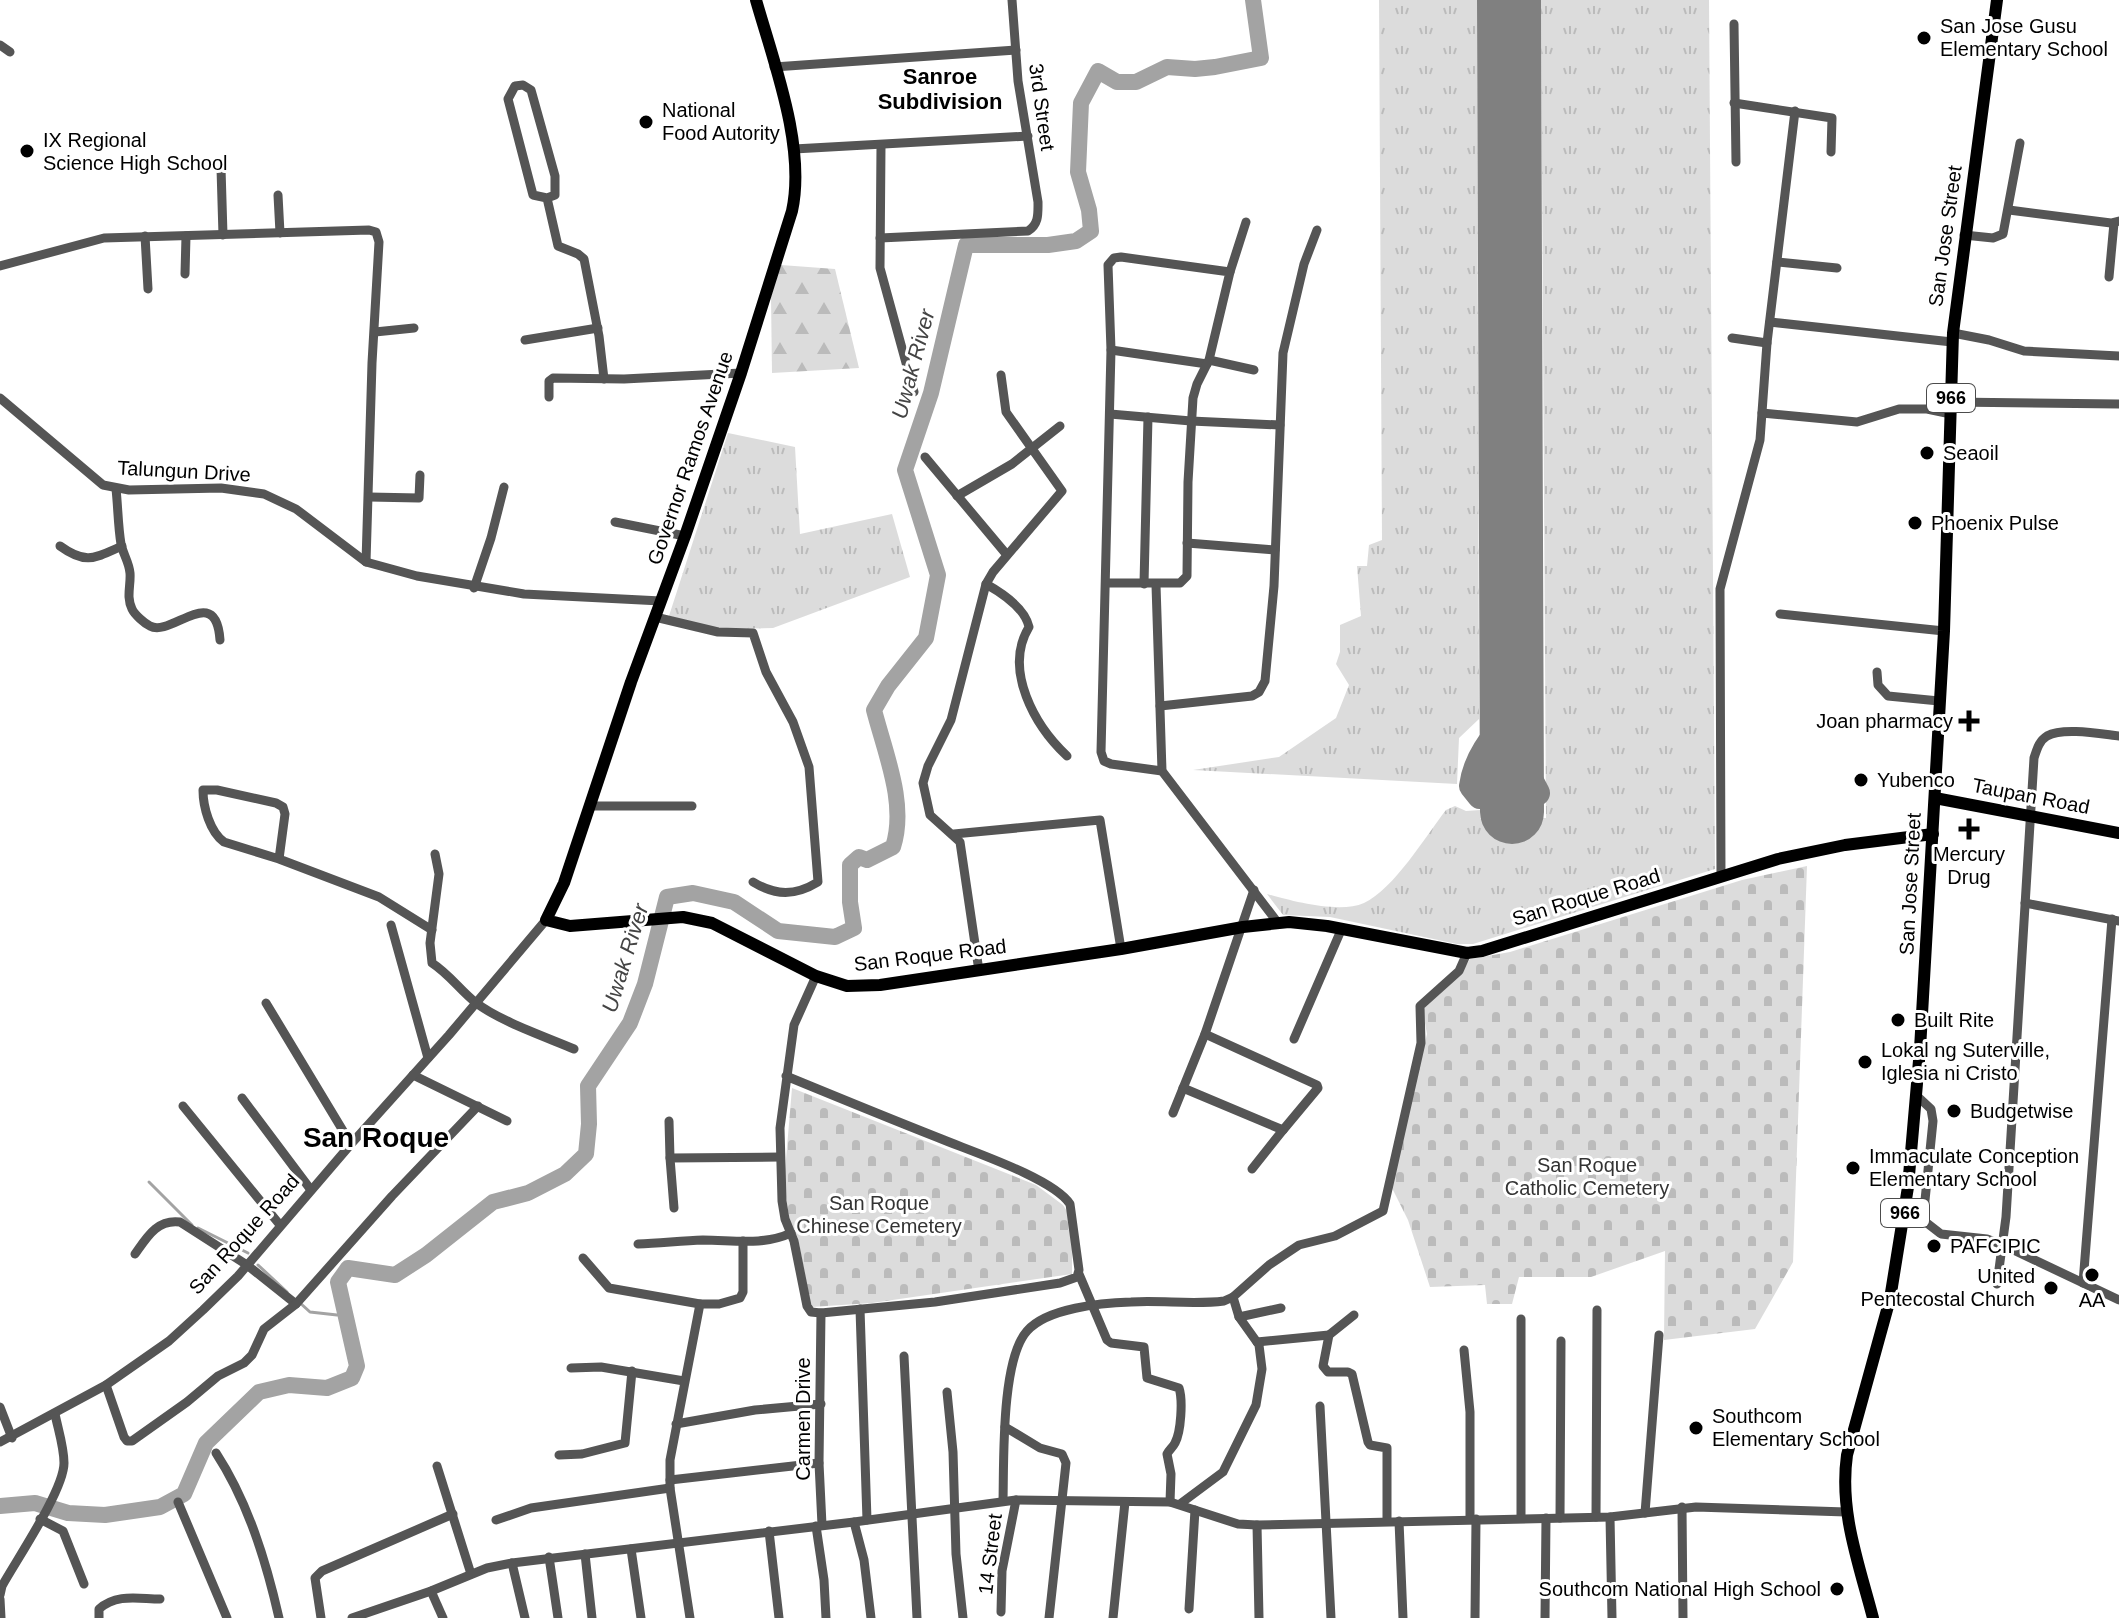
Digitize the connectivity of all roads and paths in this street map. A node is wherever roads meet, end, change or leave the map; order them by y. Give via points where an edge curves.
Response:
1 (756, 0) edge
2 (1012, 0) edge
3 (1997, 0) edge
4 (1734, 24) dead end
5 (0, 45) edge
6 (1016, 50) junction
7 (10, 52) dead end
8 (774, 67) junction
9 (1734, 103) junction
10 (1795, 111) junction
11 (1028, 136) junction
12 (2020, 143) dead end
13 (881, 146) junction
14 (794, 149) junction
15 (1831, 152) dead end
16 (1736, 162) dead end
17 (221, 168) dead end
18 (278, 195) dead end
19 (547, 198) junction
20 (2009, 210) junction
21 (1246, 222) dead end
22 (2117, 222) edge
23 (1317, 230) dead end
24 (280, 233) junction
25 (223, 235) junction
26 (1964, 235) junction
27 (145, 236) junction
28 (186, 236) junction
29 (880, 238) junction
30 (1777, 262) junction
31 (0, 266) edge
32 (1837, 268) dead end
33 (1230, 272) junction
34 (185, 274) dead end
35 (2109, 277) dead end
36 (148, 289) dead end
37 (1770, 322) junction
38 (414, 328) dead end
39 (598, 328) junction
40 (375, 332) junction
41 (1732, 338) dead end
42 (1952, 338) junction
43 (525, 340) dead end
44 (1767, 343) junction
45 (1111, 350) junction
46 (2119, 356) edge
47 (1208, 362) junction
48 (1254, 370) dead end
49 (741, 373) junction
50 (1001, 375) dead end
51 (604, 379) junction
52 (914, 392) dead end
53 (549, 397) dead end
54 (0, 398) edge
55 (2119, 404) edge
56 (1951, 408) junction
57 (1762, 413) junction
58 (1110, 414) junction
59 (1148, 417) junction
60 (1191, 421) junction
61 (1280, 425) junction
62 (1060, 426) dead end
63 (1030, 449) junction
64 (925, 457) dead end
65 (420, 475) dead end
66 (504, 487) dead end
67 (116, 489) junction
68 (957, 496) junction
69 (369, 497) junction
70 (615, 522) dead end
71 (685, 536) junction
72 (1187, 543) junction
73 (60, 546) dead end
74 (122, 546) junction
75 (1275, 550) junction
76 (1007, 555) junction
77 (366, 562) junction
78 (1106, 583) junction
79 (986, 584) junction
80 (1144, 584) junction
81 (1156, 585) junction
82 (474, 588) junction
83 (661, 601) junction
84 (1780, 614) dead end
85 (655, 617) junction
86 (1944, 631) junction
87 (220, 640) dead end
88 (1877, 672) dead end
89 (1939, 701) junction
90 (1160, 706) junction
91 (2119, 736) edge
92 (1067, 756) dead end
93 (1162, 771) junction
94 (1935, 798) junction
95 (590, 806) junction
96 (692, 806) dead end
97 (2031, 816) junction
98 (2119, 833) edge
99 (954, 834) junction
100 (1933, 834) junction
101 (435, 854) dead end
102 (279, 859) junction
103 (1721, 876) junction
104 (753, 882) dead end
105 (1254, 890) junction
106 (2025, 903) junction
107 (546, 920) junction
108 (2115, 920) edge
109 (1278, 923) junction
110 (391, 925) dead end
111 (1243, 927) junction
112 (1342, 928) junction
113 (432, 930) junction
114 (1121, 949) junction
115 (1467, 953) junction
116 (979, 971) junction
117 (816, 976) junction
118 (266, 1003) dead end
119 (477, 1003) junction
120 (1205, 1034) junction
121 (1294, 1039) dead end
122 (574, 1049) dead end
123 (428, 1058) junction
124 (413, 1075) junction
125 (786, 1076) junction
126 (1183, 1088) junction
127 (1917, 1096) junction
128 (242, 1098) dead end
129 (183, 1106) dead end
130 (478, 1106) junction
131 (1173, 1113) dead end
132 (507, 1121) dead end
133 (669, 1121) dead end
134 (1283, 1130) junction
135 (351, 1144) junction
136 (780, 1157) junction
137 (670, 1158) junction
138 (1252, 1169) dead end
139 (311, 1190) junction
140 (674, 1208) dead end
141 (280, 1225) junction
142 (791, 1233) junction
143 (743, 1241) junction
144 (638, 1244) dead end
145 (2003, 1245) junction
146 (135, 1254) dead end
147 (583, 1258) dead end
148 (247, 1265) junction
149 (1079, 1274) junction
150 (2083, 1283) junction
151 (1997, 1284) dead end
152 (1233, 1297) junction
153 (2119, 1300) edge
154 (296, 1304) junction
155 (700, 1304) junction
156 (1093, 1307) junction
157 (1281, 1308) dead end
158 (860, 1309) junction
159 (1597, 1310) dead end
160 (821, 1313) junction
161 (1354, 1315) dead end
162 (1239, 1317) junction
163 (1521, 1319) dead end
164 (1329, 1335) junction
165 (1659, 1335) dead end
166 (1561, 1341) dead end
167 (1257, 1342) junction
168 (1464, 1350) dead end
169 (904, 1356) dead end
170 (571, 1368) dead end
171 (632, 1371) junction
172 (684, 1381) junction
173 (106, 1385) junction
174 (947, 1392) dead end
175 (821, 1404) junction
176 (1320, 1406) dead end
177 (0, 1407) edge
178 (55, 1414) junction
179 (676, 1424) junction
180 (1005, 1427) junction
181 (12, 1438) junction
182 (0, 1442) edge
183 (216, 1453) dead end
184 (559, 1455) dead end
185 (819, 1463) junction
186 (437, 1466) dead end
187 (670, 1484) junction
188 (1016, 1500) junction
189 (1003, 1501) junction
190 (1062, 1501) junction
191 (178, 1502) dead end
192 (1125, 1502) junction
193 (1175, 1503) junction
194 (1682, 1507) junction
195 (954, 1508) junction
196 (1195, 1510) junction
197 (1846, 1512) junction
198 (1645, 1513) junction
199 (453, 1514) junction
200 (911, 1514) junction
201 (42, 1516) junction
202 (1596, 1517) junction
203 (1610, 1517) junction
204 (1521, 1518) junction
205 (1546, 1518) junction
206 (1560, 1518) junction
207 (1473, 1519) junction
208 (496, 1520) dead end
209 (867, 1520) junction
210 (1387, 1521) junction
211 (1399, 1521) junction
212 (854, 1522) junction
213 (1326, 1524) junction
214 (1257, 1525) junction
215 (819, 1526) junction
216 (769, 1531) junction
217 (679, 1543) junction
218 (631, 1549) junction
219 (585, 1554) junction
220 (549, 1557) junction
221 (512, 1563) junction
222 (471, 1574) junction
223 (84, 1584) dead end
224 (431, 1591) junction
225 (0, 1597) edge
226 (160, 1599) dead end
227 (1189, 1609) dead end
228 (1001, 1612) dead end
229 (370, 1615) edge
230 (1, 1618) edge
231 (99, 1618) edge
232 (227, 1618) edge
233 (279, 1618) edge
234 (321, 1618) edge
235 (352, 1618) edge
236 (443, 1618) edge
237 (525, 1618) edge
238 (558, 1618) edge
239 (592, 1618) edge
240 (641, 1618) edge
241 (690, 1618) edge
242 (779, 1618) edge
243 (826, 1618) edge
244 (871, 1618) edge
245 (917, 1618) edge
246 (963, 1618) edge
247 (1049, 1618) edge
248 (1113, 1618) edge
249 (1259, 1618) edge
250 (1331, 1618) edge
251 (1403, 1618) edge
252 (1475, 1618) edge
253 (1545, 1618) edge
254 (1612, 1618) edge
255 (1683, 1618) edge
256 (1873, 1618) edge

1 - 8 main road, Governor Ramos Avenue
2 - 6 street, 3rd Street
3 - 26 main road, San Jose Street / 966
4 - 9 street
5 - 7 street
6 - 8 street
6 - 11 street, 3rd Street
8 - 14 main road, Governor Ramos Avenue
9 - 10 street
9 - 16 street
10 - 15 street via 1832,118
10 - 30 street
11 - 13 street
11 - 29 street, 3rd Street via 1038,218 1034,227
12 - 20 street
13 - 14 street
13 - 29 street
14 - 49 main road, Governor Ramos Avenue via 792,211
17 - 25 street
18 - 24 street
19 - 19 street via 533,195 529,184 508,99 515,86 531,90 555,176 555,195
19 - 39 street via 558,246 584,259
20 - 22 street
20 - 26 street via 1999,237
21 - 33 street
22 - 35 street
23 - 61 street via 1285,340
24 - 25 street
24 - 40 street via 376,232
25 - 28 street
26 - 42 main road, San Jose Street / 966
27 - 28 street
27 - 31 street via 82,242
27 - 36 street
28 - 34 street
29 - 52 street via 880,268
30 - 32 street
30 - 37 street
33 - 45 street via 1114,258 1108,265
33 - 47 street
37 - 42 street
37 - 44 street
38 - 40 street
39 - 43 street
39 - 51 street
40 - 69 street
41 - 44 street
42 - 46 street via 1989,340 2024,351
42 - 56 main road, San Jose Street / 966
44 - 57 street
45 - 47 street
45 - 58 street
47 - 48 street
47 - 60 street via 1193,398
49 - 51 street
49 - 71 main road, Governor Ramos Avenue
50 - 63 street via 1006,412
51 - 53 street via 553,378
54 - 67 street, Talungun Drive via 91,477
55 - 56 street
56 - 57 street via 1899,409 1857,422
56 - 86 main road, San Jose Street / 966
57 - 103 street via 1758,454 1720,589
58 - 59 street
58 - 78 street
59 - 60 street
59 - 80 street
60 - 61 street
60 - 72 street
61 - 75 street
62 - 63 street
63 - 68 street
63 - 76 street via 1062,491
64 - 68 street
65 - 69 street via 419,498
66 - 82 street
67 - 74 street
67 - 77 street, Talungun Drive via 221,488 264,494 296,509
68 - 76 street
69 - 77 street
70 - 71 street
71 - 83 main road, Governor Ramos Avenue
72 - 75 street
72 - 81 street via 1185,580
73 - 74 street via 90,560
74 - 87 street via 131,577 128,595 139,617 160,630 200,613 216,622
75 - 90 street via 1267,673 1259,692
76 - 79 street
77 - 82 street, Talungun Drive
78 - 80 street
78 - 93 street via 1101,752 1111,764
79 - 92 street via 1027,620 1019,662 1025,692 1049,739
79 - 99 street via 951,720 923,783 930,815
80 - 81 street
81 - 90 street
82 - 83 street, Talungun Drive
83 - 85 main road, Governor Ramos Avenue
84 - 86 street
85 - 95 main road, Governor Ramos Avenue
85 - 104 street via 718,632 753,633 801,741 809,767 818,882 787,893 770,892
86 - 89 main road, San Jose Street / 966
88 - 89 street via 1878,685 1888,696
89 - 94 main road, San Jose Street / 966
90 - 93 street
91 - 97 street via 2048,735 2034,758
93 - 105 street
94 - 97 main road, Taupan Road
94 - 100 main road, San Jose Street / 966
95 - 96 street
95 - 107 main road, Governor Ramos Avenue
97 - 98 main road, Taupan Road
97 - 106 street
99 - 114 street via 1100,820
99 - 116 street via 964,859
100 - 103 main road, San Roque Road via 1808,852
100 - 127 main road, San Jose Street / 966
101 - 113 street via 439,874
102 - 102 street via 283,807 203,790 217,837
102 - 113 street via 379,897
103 - 115 main road, San Roque Road
105 - 109 street
105 - 111 street
106 - 108 street
106 - 145 street
107 - 117 main road, San Roque Road via 570,926 697,918
107 - 119 street, San Roque Road
108 - 150 street
109 - 111 main road, San Roque Road
109 - 112 main road, San Roque Road
110 - 123 street
111 - 114 main road, San Roque Road
111 - 120 street
112 - 115 main road, San Roque Road
112 - 121 street
113 - 119 street via 432,963
114 - 116 main road, San Roque Road
115 - 152 street via 1459,971 1420,1006 1421,1043 1385,1206 1335,1236 1299,1245
116 - 117 main road, San Roque Road via 862,986
117 - 125 street via 794,1025
118 - 135 street
119 - 122 street
119 - 123 street, San Roque Road
120 - 126 street
120 - 134 street via 1317,1085
123 - 124 street, San Roque Road
124 - 130 street
124 - 135 street, San Roque Road
125 - 136 street
125 - 149 street via 1052,1188 1070,1204
126 - 131 street
126 - 134 street
127 - 145 street via 1931,1109 1933,1121 1923,1220 1941,1234
127 - 197 main road, San Jose Street / 966 via 1890,1299 1847,1455
128 - 139 street
129 - 141 street
130 - 132 street
130 - 154 street
133 - 137 street
134 - 138 street
135 - 139 street, San Roque Road
136 - 137 street
136 - 142 street via 782,1201
137 - 140 street
139 - 141 street, San Roque Road
141 - 148 street, San Roque Road
142 - 143 street via 775,1240
142 - 160 street via 807,1306
143 - 144 street
143 - 155 street via 740,1298
145 - 150 street
145 - 151 street
146 - 148 street via 156,1227 175,1221
147 - 155 street via 609,1288
148 - 154 street
148 - 173 street, San Roque Road via 186,1327
149 - 156 street
149 - 158 street via 1060,1283
150 - 153 street
152 - 156 street via 1212,1303
152 - 162 street
154 - 173 street via 264,1329 244,1363 225,1371 132,1441 124,1437
155 - 172 street
156 - 180 street via 1056,1312 1028,1330 1016,1355
156 - 193 street via 1107,1340 1144,1347 1147,1378 1179,1388 1182,1407 1176,1442 1167,1454
157 - 162 street
158 - 160 street
158 - 209 street
159 - 202 street
160 - 175 street, Carmen Drive
161 - 164 street
162 - 167 street
163 - 204 street
164 - 167 street
164 - 210 street via 1324,1371 1352,1374 1368,1442 1389,1452
165 - 198 street
166 - 206 street
167 - 193 street via 1262,1369 1249,1422 1223,1472
168 - 207 street
169 - 200 street
170 - 171 street
171 - 172 street
171 - 184 street via 625,1443
172 - 179 street
173 - 178 street, San Roque Road
174 - 195 street
175 - 179 street
175 - 185 street, Carmen Drive
176 - 213 street
177 - 181 street
178 - 181 street, San Roque Road
178 - 201 street via 63,1473
179 - 187 street
180 - 189 street
180 - 190 street via 1062,1454
181 - 182 street, San Roque Road
183 - 233 street via 246,1507
185 - 187 street
185 - 215 street, Carmen Drive
186 - 199 street
187 - 208 street via 531,1508
187 - 217 street
188 - 189 street
188 - 190 street
188 - 228 street, 14 Street via 1002,1571
189 - 195 street
190 - 192 street
190 - 247 street
191 - 232 street
192 - 193 street
192 - 248 street
193 - 196 street
194 - 197 street
194 - 198 street
194 - 255 street
195 - 200 street
195 - 246 street
196 - 214 street
196 - 227 street
197 - 256 main road, San Jose Street / 966
198 - 203 street
199 - 222 street
199 - 234 street via 322,1571 315,1578
200 - 209 street
200 - 245 street
201 - 223 street via 63,1531
201 - 225 street
202 - 203 street
202 - 206 street
203 - 254 street
204 - 205 street
204 - 207 street
205 - 206 street
205 - 253 street
207 - 211 street
207 - 252 street
209 - 212 street
210 - 211 street
210 - 213 street
211 - 251 street
212 - 215 street
212 - 244 street
213 - 214 street
213 - 250 street
214 - 249 street
215 - 216 street
215 - 243 street, Carmen Drive
216 - 217 street
216 - 242 street
217 - 218 street
217 - 241 street
218 - 219 street
218 - 240 street
219 - 220 street
219 - 239 street
220 - 221 street
220 - 238 street
221 - 222 street
221 - 237 street
222 - 224 street
224 - 229 street
224 - 236 street
225 - 230 street
226 - 231 street via 127,1597 103,1604
229 - 235 street

